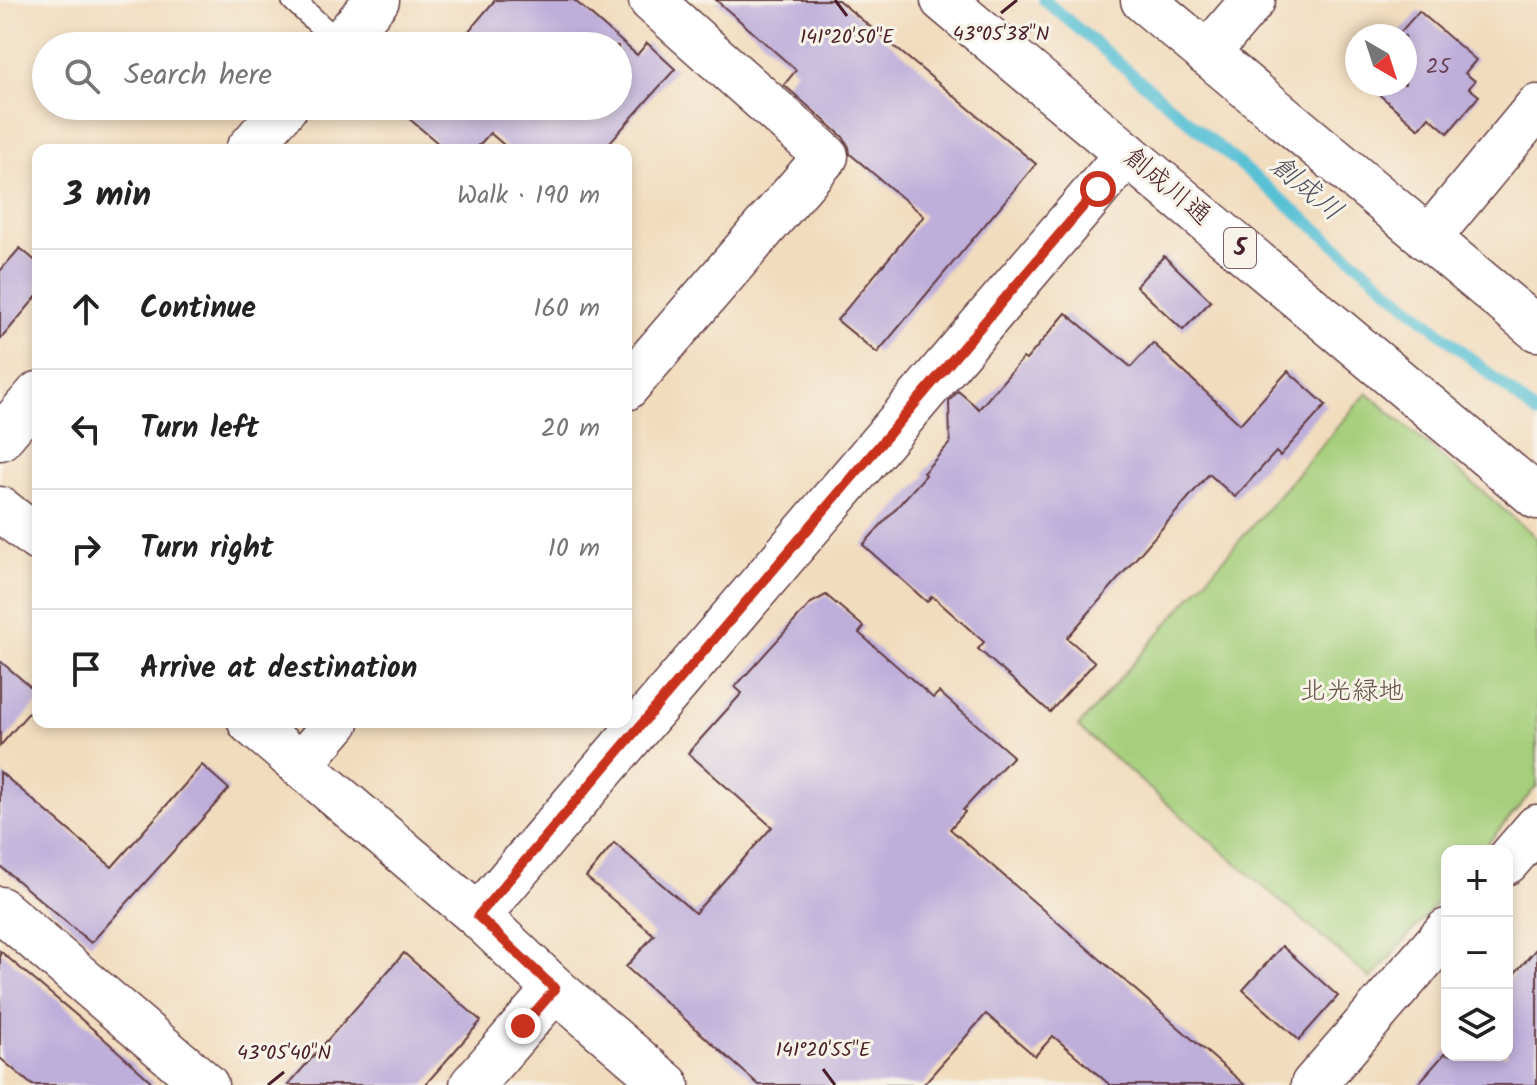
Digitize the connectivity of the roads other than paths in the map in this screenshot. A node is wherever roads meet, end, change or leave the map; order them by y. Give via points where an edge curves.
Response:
1 (293, 0) edge
2 (377, 0) edge
3 (651, 0) edge
4 (943, 0) edge
5 (1143, 0) edge
6 (1253, 0) edge
7 (326, 32) edge
8 (350, 32) edge
9 (1207, 54) junction
10 (1537, 107) edge
11 (274, 120) edge
12 (253, 144) edge
13 (1127, 154) junction
14 (1428, 239) junction
15 (1537, 329) edge
16 (632, 381) edge
17 (32, 401) edge
18 (0, 438) edge
19 (1537, 497) edge
20 (0, 509) edge
21 (32, 534) edge
22 (257, 728) edge
23 (332, 728) edge
24 (300, 765) junction
25 (1537, 827) edge
26 (1513, 855) edge
27 (0, 909) edge
28 (478, 916) junction
29 (1441, 938) edge
30 (555, 989) junction
31 (206, 1085) edge
32 (472, 1085) edge
33 (667, 1085) edge
34 (1313, 1085) edge

1 - 7 lane
2 - 8 main road
3 - 16 main road via 826,156
4 - 13 main road, 創成川通 / 5
5 - 9 main road
6 - 9 main road
9 - 14 main road
10 - 14 main road
11 - 12 main road
13 - 19 main road, 創成川通 / 5
13 - 28 main road
14 - 15 main road
17 - 18 main road
20 - 21 main road
22 - 24 main road
23 - 24 main road
24 - 28 main road
25 - 26 main road
27 - 31 main road
28 - 30 main road
29 - 34 main road
30 - 32 main road
30 - 33 main road

